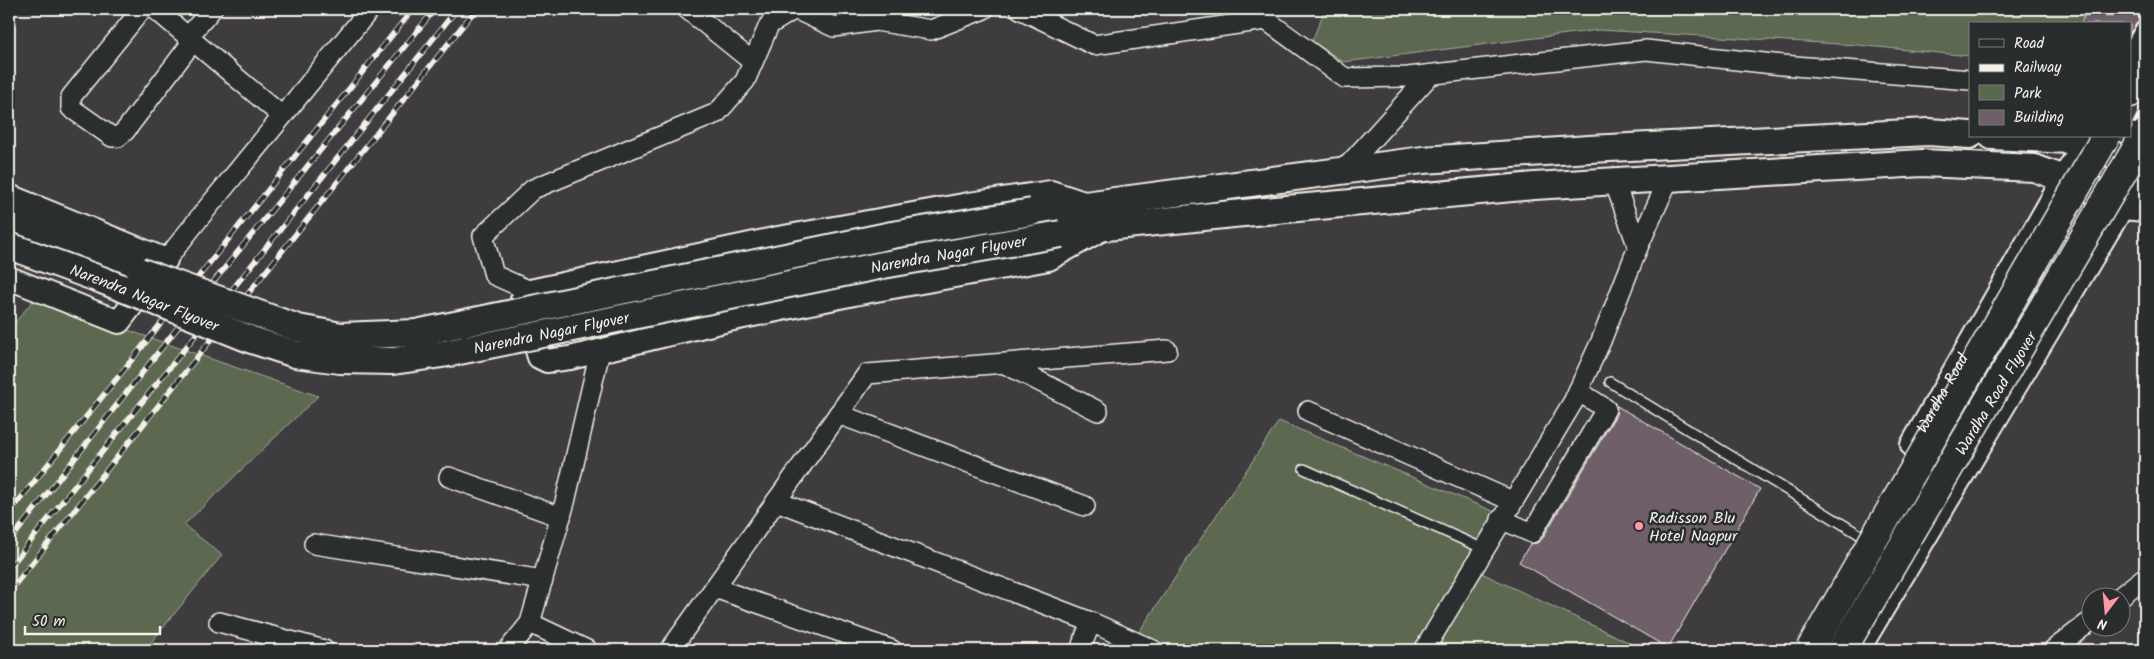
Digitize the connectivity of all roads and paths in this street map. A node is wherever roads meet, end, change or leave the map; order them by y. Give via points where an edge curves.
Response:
1 (142, 9) edge
2 (154, 9) edge
3 (212, 9) edge
4 (370, 9) edge
5 (686, 9) edge
6 (795, 9) edge
7 (984, 9) edge
8 (1020, 9) edge
9 (1239, 9) edge
10 (1268, 14) edge
11 (2145, 33) edge
12 (191, 39) junction
13 (2132, 56) edge
14 (753, 62) junction
15 (2145, 67) edge
16 (1430, 75) junction
17 (1969, 80) edge
18 (2132, 90) edge
19 (282, 116) junction
20 (2145, 134) edge
21 (1969, 135) edge
22 (2093, 138) edge
23 (2145, 169) edge
24 (1344, 170) junction
25 (1669, 178) junction
26 (2062, 178) junction
27 (1614, 181) junction
28 (9, 196) edge
29 (1087, 204) junction
30 (2134, 207) edge
31 (9, 220) edge
32 (1106, 226) junction
33 (9, 246) edge
34 (1638, 246) junction
35 (166, 260) junction
36 (9, 278) edge
37 (530, 291) junction
38 (1167, 350) dead end
39 (600, 351) junction
40 (1004, 363) junction
41 (1610, 382) dead end
42 (1578, 391) junction
43 (1098, 411) dead end
44 (1308, 411) dead end
45 (838, 414) junction
46 (1304, 470) dead end
47 (449, 477) dead end
48 (776, 501) junction
49 (1512, 501) junction
50 (1086, 506) dead end
51 (561, 517) junction
52 (1501, 519) junction
53 (1862, 536) junction
54 (314, 544) dead end
55 (1484, 549) junction
56 (2145, 576) edge
57 (543, 580) junction
58 (2132, 586) edge
59 (715, 588) junction
60 (219, 622) dead end
61 (1091, 622) junction
62 (530, 623) junction
63 (2082, 628) edge
64 (324, 650) edge
65 (508, 650) edge
66 (587, 650) edge
67 (670, 650) edge
68 (892, 650) edge
69 (1080, 650) edge
70 (1153, 650) edge
71 (1424, 650) edge
72 (1795, 650) edge
73 (1810, 650) edge
74 (1842, 650) edge
75 (1858, 650) edge
76 (2053, 650) edge

1 - 12 street via 70,103 71,108 112,137 118,137 124,131
2 - 12 street
3 - 12 street
4 - 19 street
5 - 14 street
6 - 7 street via 834,27 876,21 931,30
6 - 14 street via 769,25
8 - 10 street via 1094,45
9 - 10 street
10 - 16 street via 1344,78
11 - 13 street
12 - 19 street
14 - 37 street via 745,81 717,113 533,189 483,236 494,275
15 - 18 highway
16 - 17 street via 1646,50
16 - 24 street
19 - 35 street
20 - 74 highway, Wardha Road Flyover, bridge
21 - 24 main road, Narendra Nagar Flyover via 1929,132 1589,148 1423,160
22 - 23 main road
22 - 26 street, Wardha Road
22 - 73 highway, Wardha Road Flyover, bridge
23 - 30 street
24 - 29 main road, Narendra Nagar Flyover
25 - 26 main road, Narendra Nagar Flyover via 1922,163 2034,168
25 - 27 main road, Narendra Nagar Flyover
25 - 34 street
26 - 30 main road, Narendra Nagar Flyover
26 - 53 street, Wardha Road
27 - 32 main road, Narendra Nagar Flyover
27 - 34 street
28 - 35 street
29 - 31 main road, Narendra Nagar Flyover, bridge via 892,235 416,333 341,336 298,328
29 - 37 street via 1051,192 969,204 778,238
30 - 75 street
32 - 33 main road, Narendra Nagar Flyover, bridge via 883,265 449,353 393,361 340,360 295,354
32 - 39 street via 1049,259 844,296
34 - 42 street
35 - 36 street via 119,322
37 - 39 street via 522,300 539,357 547,361
38 - 40 street
39 - 51 street
40 - 43 street
40 - 45 street via 867,374
41 - 53 lane
42 - 49 street
42 - 52 street via 1606,409 1547,508 1532,532
44 - 49 street
45 - 48 street
45 - 50 street
46 - 55 lane
47 - 51 street
48 - 59 street
48 - 61 street
49 - 52 street
51 - 57 street
52 - 55 street
53 - 72 street, Wardha Road
54 - 57 street
55 - 71 street
56 - 58 street
57 - 62 street
59 - 67 street
59 - 68 street
60 - 64 street
61 - 69 street
61 - 70 street
62 - 65 street
62 - 66 street
63 - 76 street

